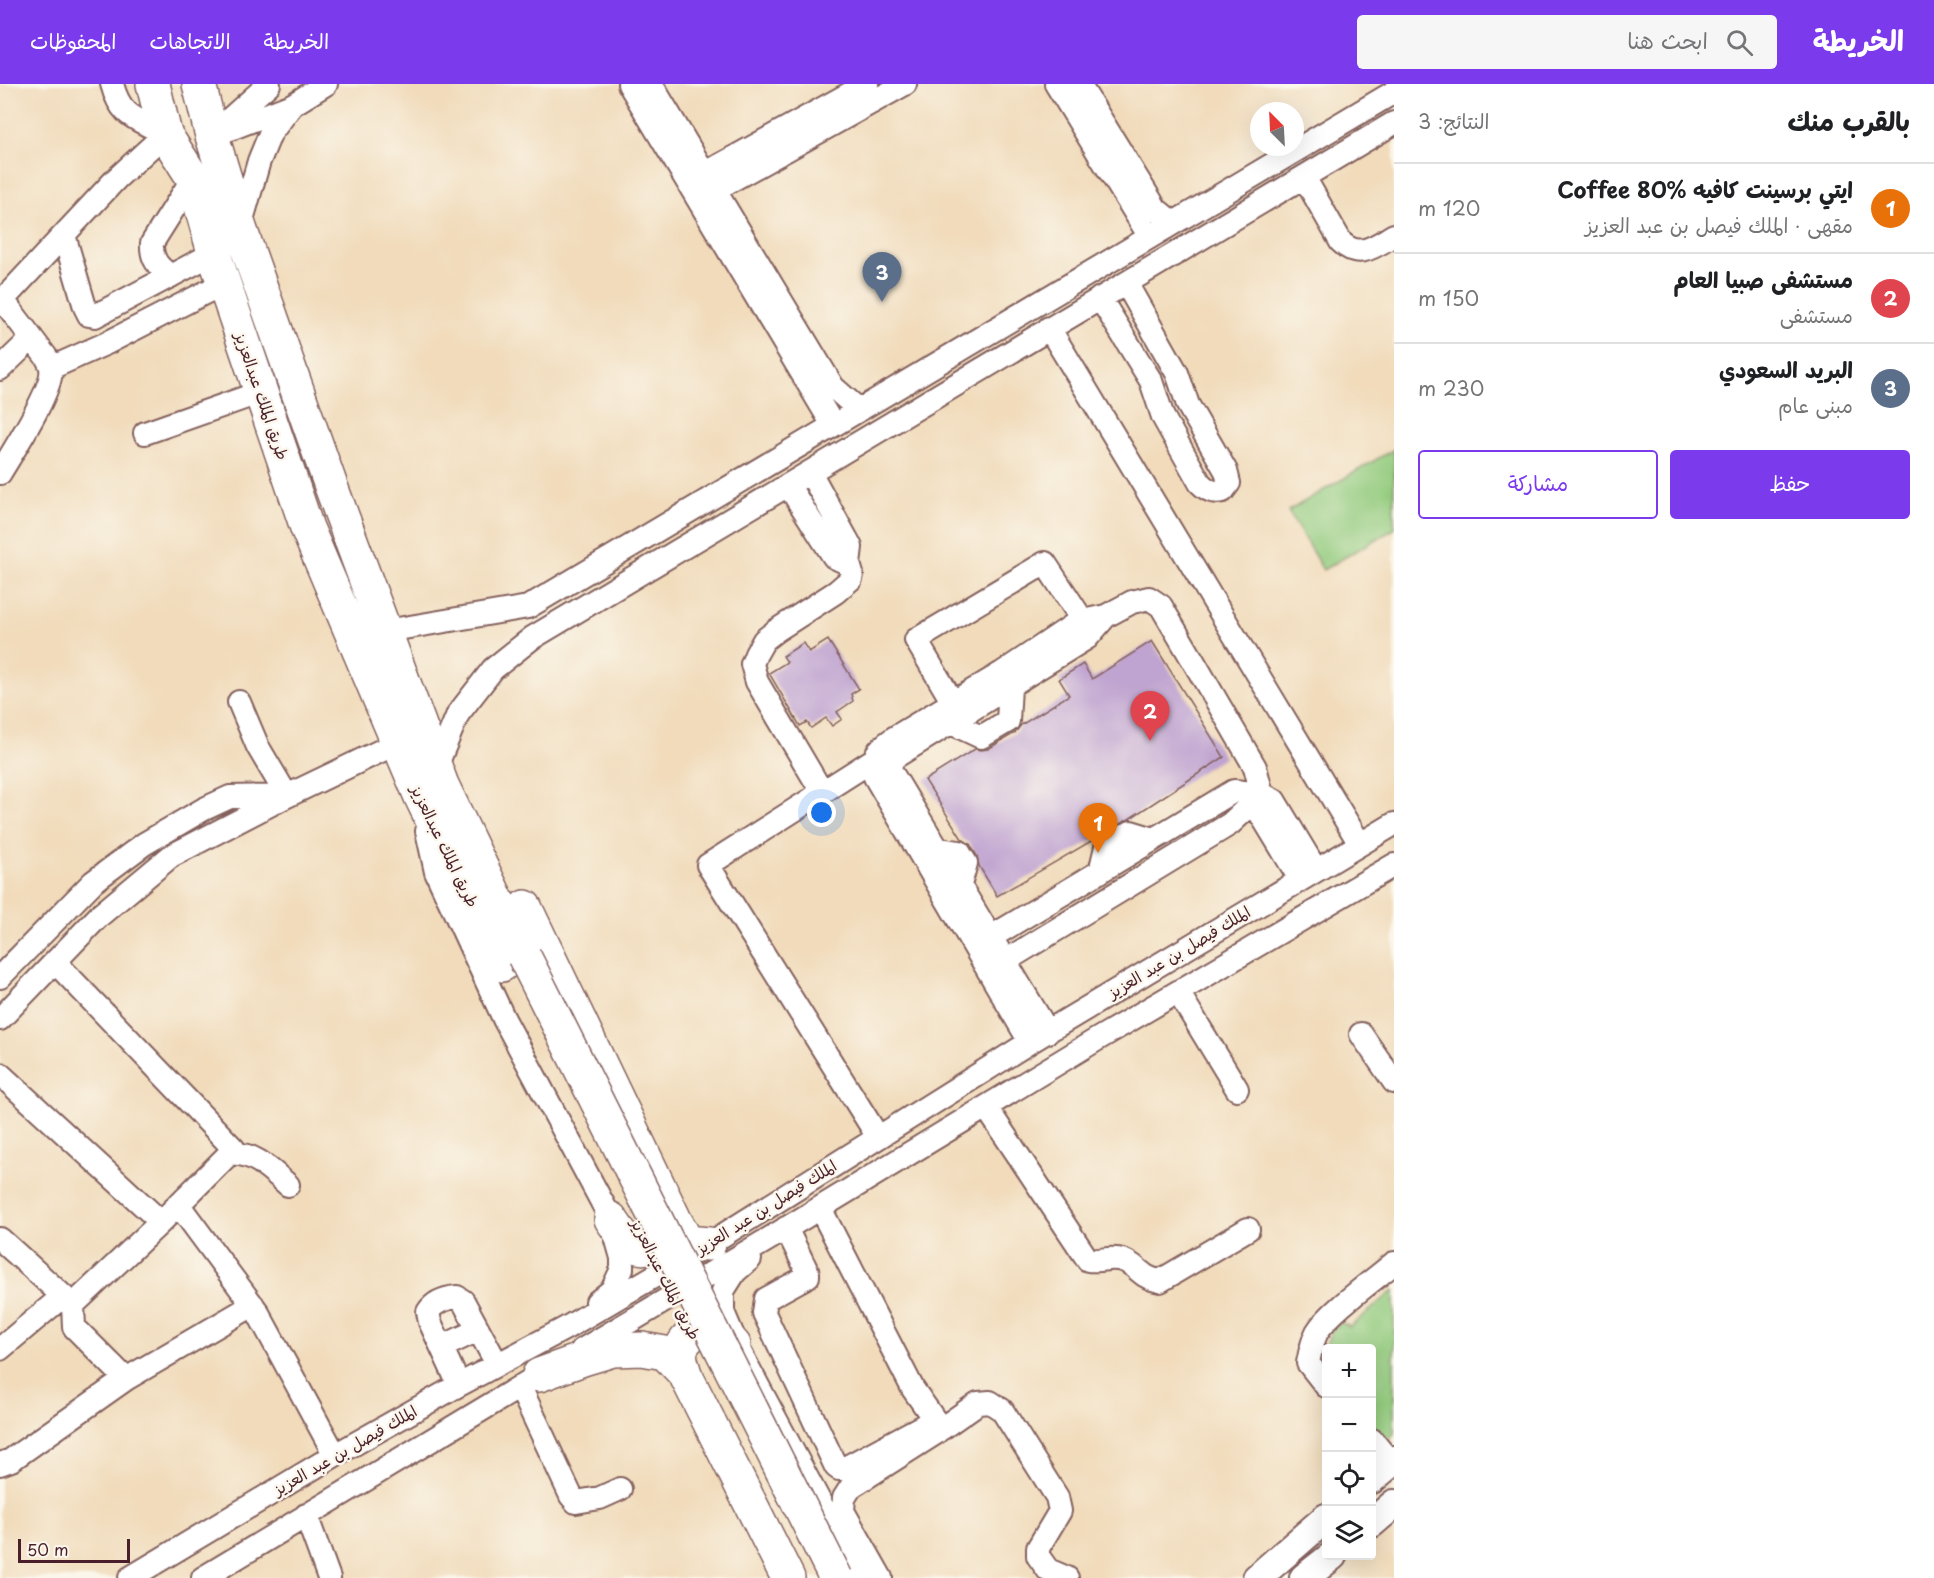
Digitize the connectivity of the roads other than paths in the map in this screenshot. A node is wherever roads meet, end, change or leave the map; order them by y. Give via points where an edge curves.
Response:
1 (112, 84) edge
2 (153, 84) edge
3 (200, 84) edge
4 (269, 84) edge
5 (326, 84) edge
6 (629, 84) edge
7 (651, 84) edge
8 (867, 84) edge
9 (905, 84) edge
10 (1056, 84) edge
11 (1079, 84) edge
12 (1394, 92) edge
13 (292, 105) junction
14 (1394, 123) edge
15 (165, 134) junction
16 (212, 136) junction
17 (1304, 177) junction
18 (193, 178) junction
19 (711, 181) junction
20 (1173, 223) junction
21 (240, 228) junction
22 (64, 235) junction
23 (1394, 235) edge
24 (1150, 237) junction
25 (214, 253) junction
26 (171, 276) junction
27 (224, 283) junction
28 (1126, 283) junction
29 (1100, 298) junction
30 (2, 302) edge
31 (1049, 328) junction
32 (32, 338) junction
33 (1159, 342) junction
34 (1136, 354) junction
35 (51, 368) junction
36 (0, 369) edge
37 (261, 392) junction
38 (859, 410) junction
39 (833, 425) junction
40 (145, 433) dead end
41 (810, 472) junction
42 (0, 473) edge
43 (788, 485) junction
44 (849, 564) junction
45 (1106, 616) junction
46 (1083, 621) junction
47 (386, 631) junction
48 (1006, 680) junction
49 (239, 702) dead end
50 (955, 714) junction
51 (397, 743) junction
52 (882, 762) junction
53 (433, 783) junction
54 (822, 792) junction
55 (1262, 794) junction
56 (288, 796) junction
57 (1394, 824) edge
58 (1360, 844) junction
59 (1394, 865) edge
60 (1308, 874) junction
61 (991, 937) junction
62 (513, 961) junction
63 (1005, 961) junction
64 (55, 962) junction
65 (0, 977) edge
66 (1178, 992) junction
67 (0, 1019) edge
68 (1361, 1034) dead end
69 (1039, 1037) junction
70 (0, 1074) edge
71 (1394, 1082) edge
72 (1237, 1089) dead end
73 (987, 1107) junction
74 (878, 1137) junction
75 (228, 1154) junction
76 (288, 1185) dead end
77 (664, 1196) junction
78 (178, 1204) junction
79 (820, 1208) junction
80 (611, 1219) junction
81 (161, 1222) junction
82 (1248, 1230) dead end
83 (779, 1233) junction
84 (0, 1239) edge
85 (709, 1244) junction
86 (1394, 1263) edge
87 (68, 1300) junction
88 (255, 1308) junction
89 (566, 1328) junction
90 (478, 1330) junction
91 (442, 1347) junction
92 (0, 1349) edge
93 (739, 1350) junction
94 (497, 1364) junction
95 (685, 1374) junction
96 (126, 1380) junction
97 (529, 1381) junction
98 (1322, 1381) edge
99 (459, 1384) junction
100 (937, 1424) junction
101 (1376, 1450) edge
102 (335, 1455) junction
103 (0, 1464) edge
104 (1385, 1468) edge
105 (620, 1489) dead end
106 (1394, 1504) edge
107 (306, 1515) junction
108 (838, 1519) junction
109 (1376, 1519) edge
110 (1322, 1521) edge
111 (1327, 1560) edge
112 (232, 1570) edge
113 (320, 1574) edge
114 (1054, 1576) edge
115 (130, 1578) edge
116 (202, 1578) edge
117 (788, 1578) edge
118 (812, 1578) edge
119 (836, 1578) edge
120 (858, 1578) edge
121 (880, 1578) edge
122 (1257, 1578) edge
123 (1305, 1578) edge

1 - 15 street via 122,110
2 - 15 highway, طريق الملك عبدالعزيز
3 - 16 highway, طريق الملك عبدالعزيز
4 - 16 street
5 - 13 street
6 - 39 street
7 - 19 street
8 - 19 street
9 - 19 street
10 - 24 street
11 - 20 street via 1156,209
12 - 20 street
13 - 16 street
13 - 21 street via 270,134
14 - 17 street
15 - 18 highway, طريق الملك عبدالعزيز
15 - 22 street
16 - 21 highway, طريق الملك عبدالعزيز
17 - 23 street via 1348,249 1354,252 1372,248
17 - 28 street
18 - 25 highway, طريق الملك عبدالعزيز
18 - 26 street via 153,243 155,261
19 - 38 street via 833,387
20 - 24 street
21 - 47 highway, طريق الملك عبدالعزيز
22 - 26 street via 89,315 95,316
22 - 30 street
24 - 38 street
25 - 26 street
25 - 27 highway, طريق الملك عبدالعزيز
27 - 35 street
27 - 37 highway, طريق الملك عبدالعزيز
28 - 29 street
28 - 33 street
29 - 31 street
29 - 34 street
30 - 32 street
31 - 41 street
31 - 58 street
32 - 35 street
32 - 36 street
33 - 34 street
33 - 34 street via 1177,373 1188,405 1226,471 1228,483 1223,491 1214,493 1200,483 1163,417 1151,381
35 - 42 street via 39,405
37 - 40 street
37 - 51 highway, طريق الملك عبدالعزيز via 307,528
38 - 39 street
39 - 47 street via 528,607
41 - 43 street
41 - 44 street via 851,547
43 - 44 street via 834,557
43 - 53 street via 532,638 493,669 458,714
44 - 54 street via 852,574 848,582 764,640 753,664 757,682
45 - 46 street
45 - 48 street via 1087,638
45 - 55 street via 1149,598 1161,606 1255,767
46 - 48 street
46 - 50 street via 1045,562 916,640
47 - 53 highway, طريق الملك عبدالعزيز
48 - 50 street
48 - 50 street via 1008,721 981,737
49 - 56 street via 258,747
50 - 52 street via 894,738 878,750
51 - 53 highway, طريق الملك عبدالعزيز
51 - 56 street
52 - 54 street
52 - 61 street
52 - 69 street via 874,777
53 - 62 highway, طريق الملك عبدالعزيز
53 - 77 highway via 483,822
53 - 80 street via 436,872 504,1019
54 - 74 street via 708,865
55 - 60 street via 1274,800
55 - 61 street via 1234,791
55 - 63 street via 1230,824
56 - 64 street via 171,856 99,916
56 - 65 street via 230,797 144,844 93,882
57 - 58 street, الملك فيصل بن عبد العزيز
58 - 60 street, الملك فيصل بن عبد العزيز
59 - 66 street, الملك فيصل بن عبد العزيز
60 - 69 street, الملك فيصل بن عبد العزيز
61 - 63 street
62 - 118 highway, طريق الملك عبدالعزيز
62 - 119 highway, طريق الملك عبدالعزيز, bridge
63 - 69 street
64 - 67 street
64 - 75 street via 234,1149
66 - 72 street
66 - 73 street, الملك فيصل بن عبد العزيز
68 - 71 street
69 - 74 street, الملك فيصل بن عبد العزيز
70 - 81 street
73 - 79 street, الملك فيصل بن عبد العزيز
73 - 82 street via 1088,1260 1124,1260 1148,1279 1160,1281
74 - 85 street, الملك فيصل بن عبد العزيز
75 - 76 street via 253,1158
75 - 78 street
77 - 80 highway via 668,1225 657,1242 637,1247 624,1239
77 - 85 highway via 687,1242
78 - 81 street
78 - 88 street
79 - 83 street, الملك فيصل بن عبد العزيز
79 - 100 street via 913,1389
80 - 89 street via 622,1269 612,1290
81 - 87 street
83 - 93 street via 735,1272 723,1291 723,1312
83 - 97 street, الملك فيصل بن عبد العزيز
83 - 100 street via 808,1276 766,1299 764,1312 836,1467 843,1469
84 - 87 street
85 - 89 street, الملك فيصل بن عبد العزيز
86 - 98 street via 1318,1330 1308,1363
87 - 92 street
87 - 96 street via 74,1327
88 - 96 street
88 - 102 street
89 - 94 street, الملك فيصل بن عبد العزيز
90 - 91 street
90 - 91 street via 463,1301 448,1298 428,1312
90 - 94 street
91 - 99 street
93 - 95 highway via 720,1331 704,1329 687,1338 681,1350
93 - 108 street
94 - 99 street, الملك فيصل بن عبد العزيز
95 - 97 highway via 665,1353 613,1350
95 - 117 highway
96 - 103 street
97 - 105 street via 576,1502
97 - 107 street, الملك فيصل بن عبد العزيز
99 - 102 street, الملك فيصل بن عبد العزيز
100 - 108 street via 851,1487
100 - 114 street via 978,1403 990,1402 1002,1410 1060,1504 1060,1511 1038,1548 1042,1563
101 - 104 street
102 - 115 street, الملك فيصل بن عبد العزيز
106 - 109 main road
107 - 112 street, الملك فيصل بن عبد العزيز
107 - 113 street
108 - 120 street
108 - 121 street
110 - 122 main road
111 - 123 main road
112 - 116 street, الملك فيصل بن عبد العزيز

